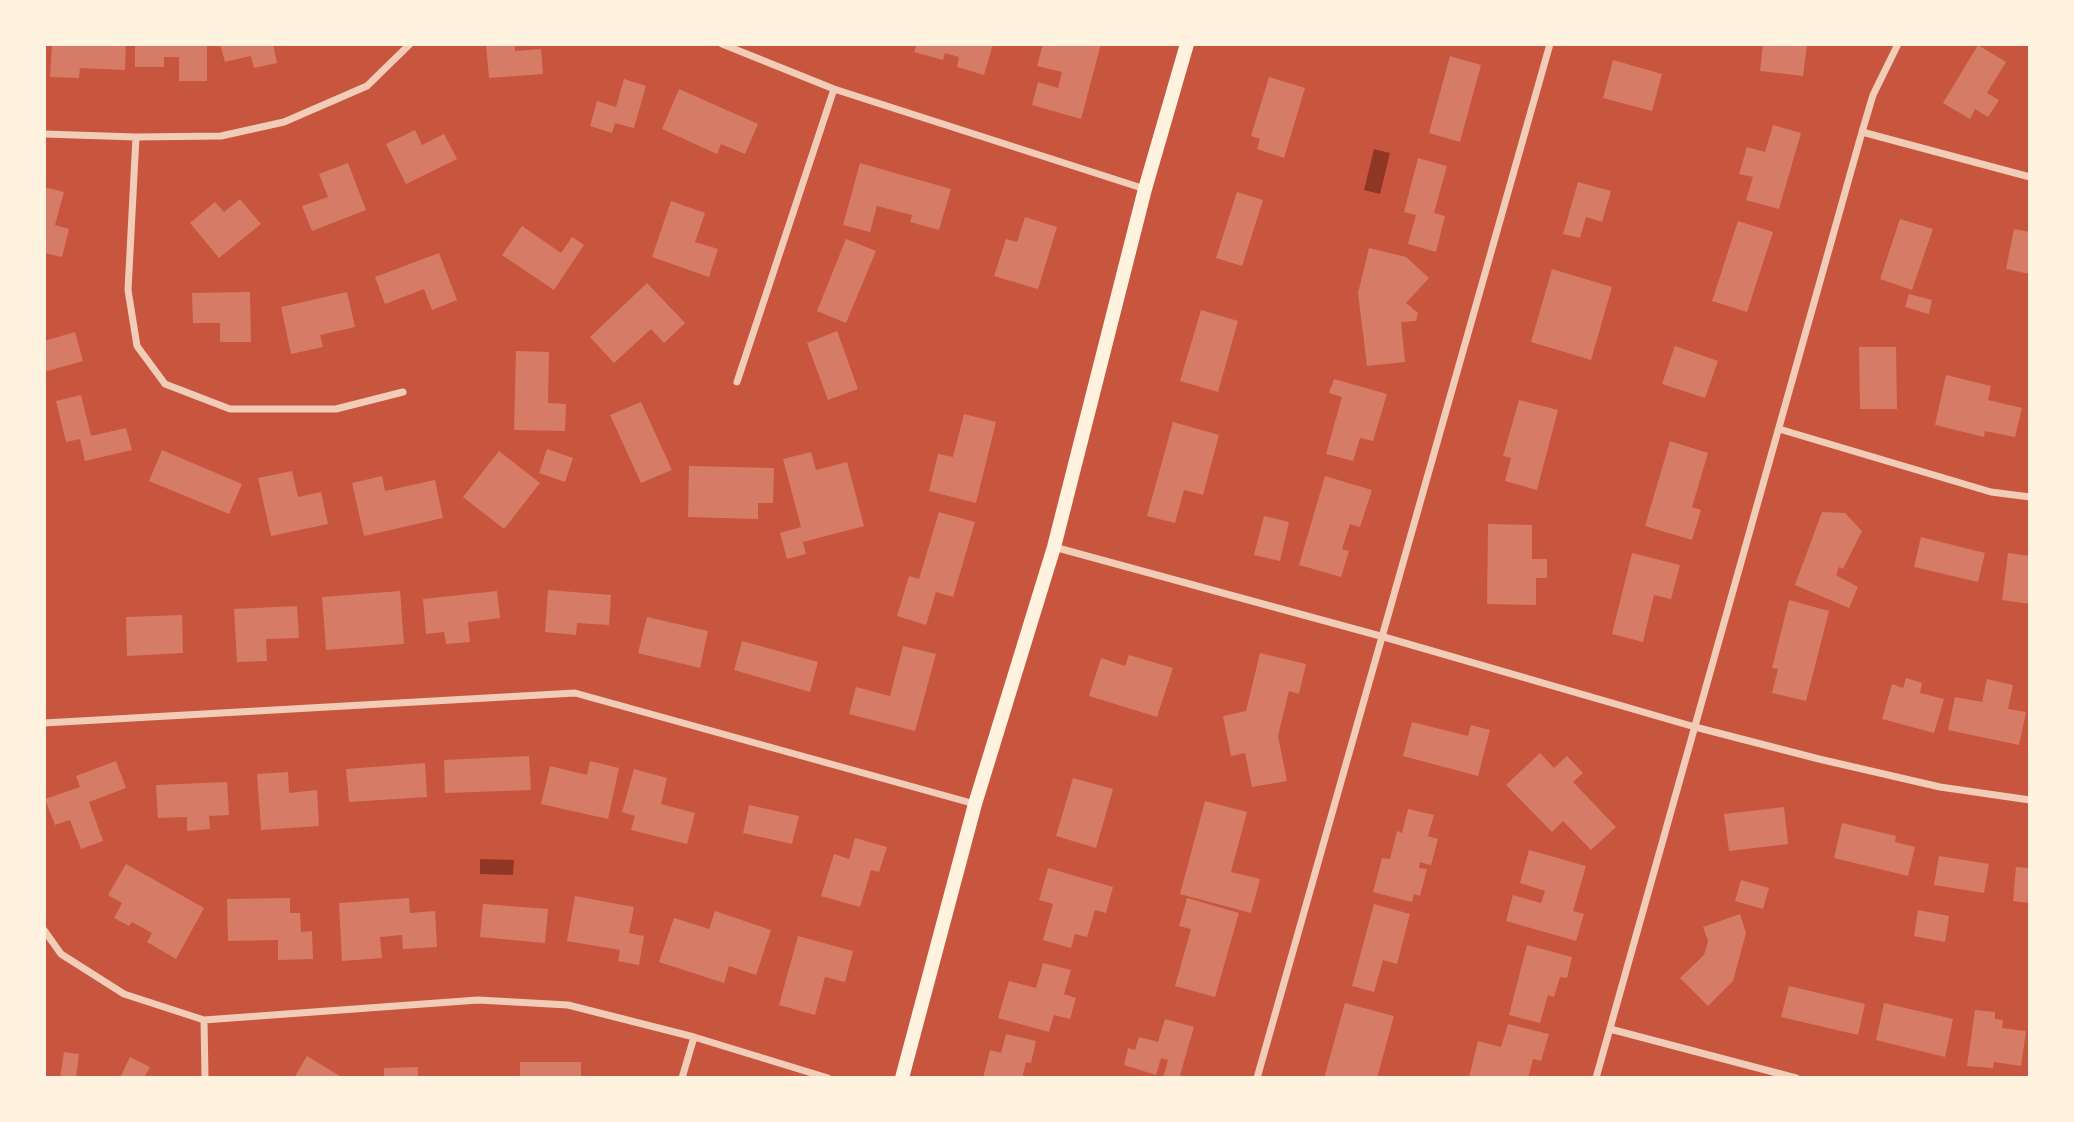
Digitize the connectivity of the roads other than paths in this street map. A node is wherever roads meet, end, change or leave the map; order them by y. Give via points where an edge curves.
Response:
1 (410, 44) edge
2 (722, 44) edge
3 (1187, 44) edge
4 (1550, 44) edge
5 (1898, 44) edge
6 (834, 89) junction
7 (1862, 132) junction
8 (44, 134) edge
9 (136, 137) junction
10 (2030, 177) edge
11 (1145, 189) junction
12 (737, 382) dead end
13 (403, 392) dead end
14 (1779, 429) junction
15 (2030, 497) edge
16 (1054, 547) junction
17 (1384, 637) junction
18 (44, 723) edge
19 (1695, 727) junction
20 (2030, 800) edge
21 (975, 804) junction
22 (44, 930) edge
23 (204, 1020) junction
24 (1610, 1030) junction
25 (694, 1037) junction
26 (205, 1078) edge
27 (682, 1078) edge
28 (828, 1078) edge
29 (902, 1078) edge
30 (1257, 1078) edge
31 (1596, 1078) edge
32 (1796, 1078) edge

1 - 9 street via 368,86 284,122 220,135
2 - 6 street
3 - 11 main road
4 - 17 street
5 - 7 street via 1873,95
6 - 11 street
6 - 12 street
7 - 10 street
7 - 14 street
8 - 9 street
9 - 13 street via 128,290 137,346 165,384 230,409 336,409
11 - 16 main road
14 - 15 street via 1991,492
14 - 19 street
16 - 17 street
16 - 21 main road
17 - 19 street
17 - 30 street
18 - 21 street via 575,693
19 - 20 street via 1940,787
19 - 24 street
21 - 29 main road
22 - 23 street via 61,954 124,994
23 - 25 street via 478,1000 568,1005
23 - 26 street
24 - 31 street
24 - 32 street
25 - 27 street
25 - 28 street

